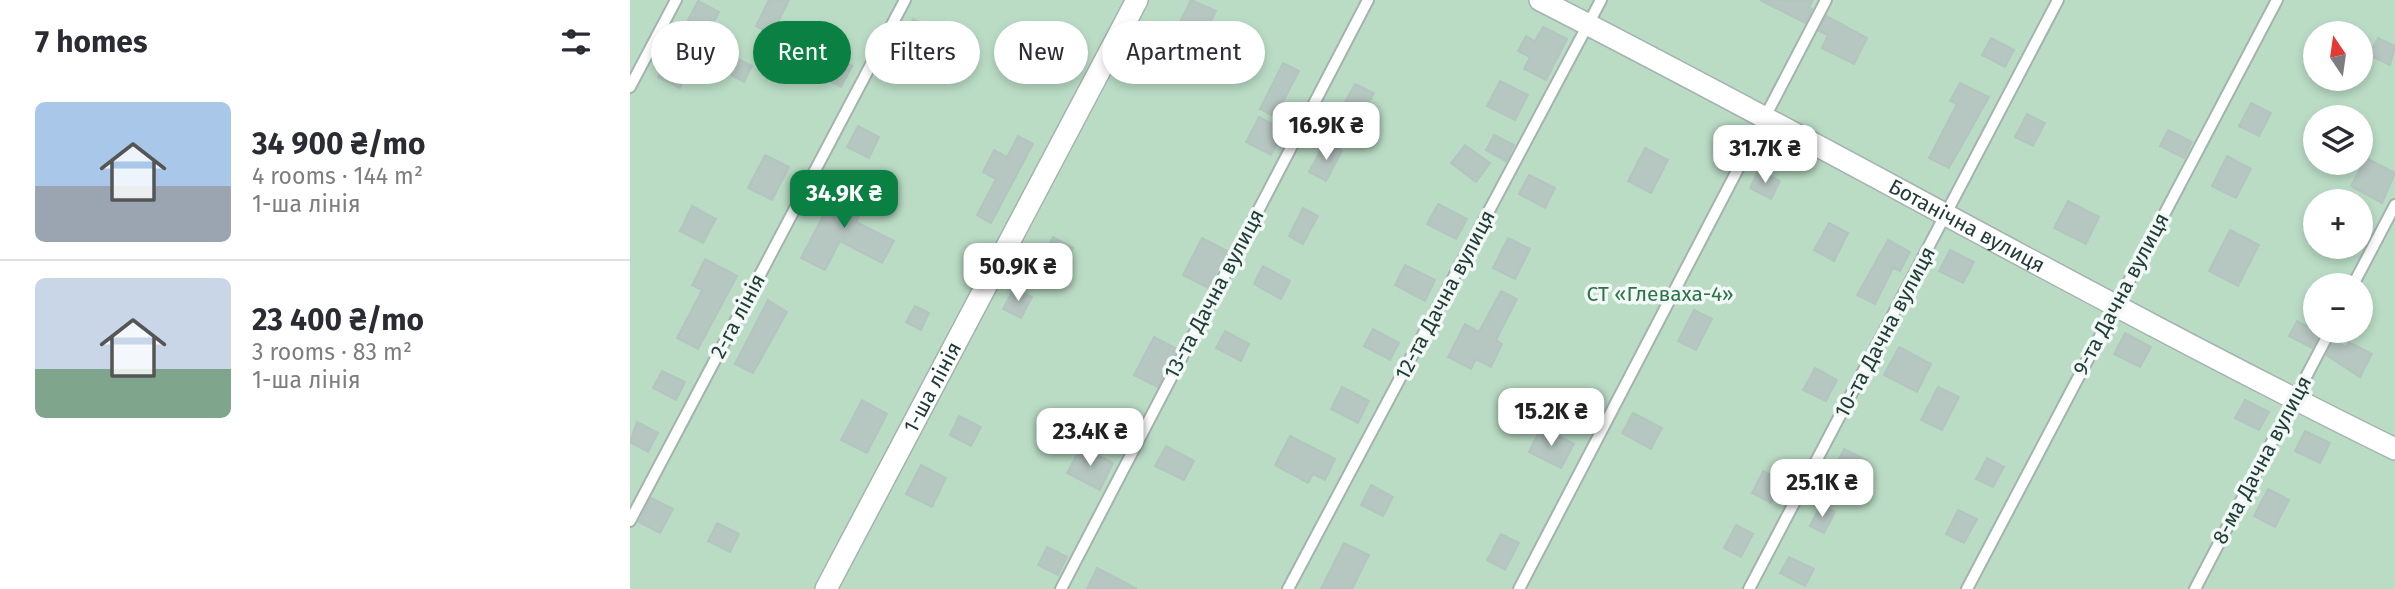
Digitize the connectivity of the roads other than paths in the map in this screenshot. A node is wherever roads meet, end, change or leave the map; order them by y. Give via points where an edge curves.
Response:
1 (676, 0) edge
2 (905, 0) edge
3 (1138, 0) edge
4 (1368, 0) edge
5 (1540, 0) edge
6 (1601, 0) edge
7 (1826, 0) edge
8 (2058, 0) edge
9 (2277, 0) edge
10 (1588, 24) junction
11 (630, 86) edge
12 (1764, 120) junction
13 (2395, 205) edge
14 (1948, 214) junction
15 (2359, 273) edge
16 (2114, 307) junction
17 (2324, 343) edge
18 (2294, 400) junction
19 (2395, 450) edge
20 (630, 521) edge
21 (826, 589) edge
22 (1061, 589) edge
23 (1288, 589) edge
24 (1519, 589) edge
25 (1749, 589) edge
26 (1967, 589) edge
27 (2195, 589) edge

1 - 11 lane
2 - 20 lane, 2-га лінія
3 - 21 street, 1-ша лінія
4 - 22 lane, 13-та Дачна вулиця
5 - 10 street, Ботанічна вулиця
6 - 10 lane, 12-та Дачна вулиця
7 - 12 lane
8 - 14 lane, 10-та Дачна вулиця
9 - 16 lane, 9-та Дачна вулиця
10 - 12 street, Ботанічна вулиця
10 - 23 lane, 12-та Дачна вулиця
12 - 14 street, Ботанічна вулиця
12 - 24 lane
13 - 15 lane
14 - 16 street, Ботанічна вулиця
14 - 25 lane, 10-та Дачна вулиця
16 - 18 street, Ботанічна вулиця
16 - 26 lane, 9-та Дачна вулиця
17 - 18 lane, 8-ма Дачна вулиця
18 - 19 street, Ботанічна вулиця
18 - 27 lane, 8-ма Дачна вулиця

